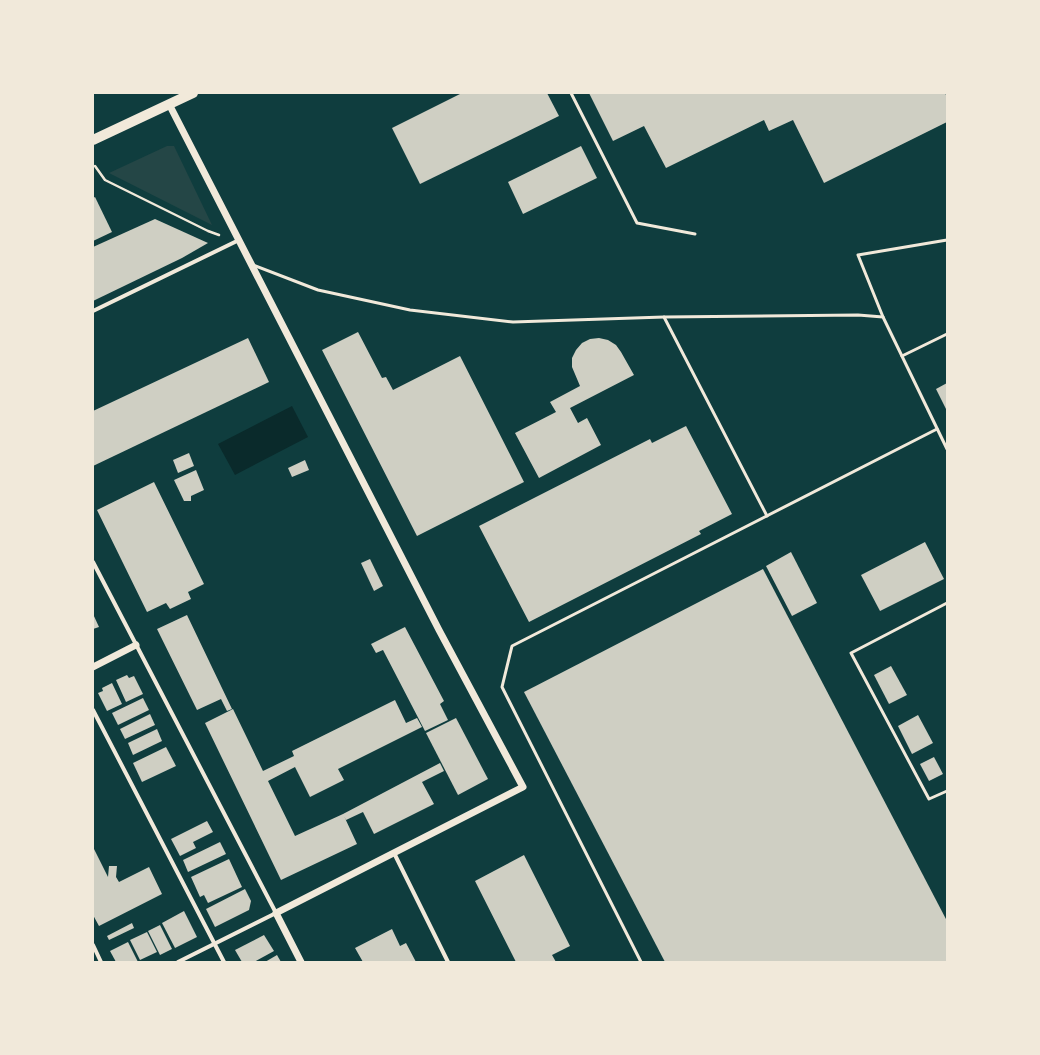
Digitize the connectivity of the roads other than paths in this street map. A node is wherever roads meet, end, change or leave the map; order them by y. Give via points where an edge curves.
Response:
1 (193, 93) edge
2 (571, 93) edge
3 (169, 104) junction
4 (93, 140) edge
5 (695, 234) dead end
6 (239, 240) junction
7 (947, 240) edge
8 (251, 264) junction
9 (93, 311) edge
10 (664, 317) junction
11 (883, 317) junction
12 (947, 334) edge
13 (902, 356) junction
14 (937, 429) junction
15 (947, 449) edge
16 (767, 516) junction
17 (93, 562) edge
18 (947, 603) edge
19 (136, 645) junction
20 (93, 667) edge
21 (93, 710) edge
22 (947, 791) edge
23 (394, 853) junction
24 (276, 912) junction
25 (215, 943) junction
26 (93, 945) edge
27 (101, 962) edge
28 (178, 962) edge
29 (224, 962) edge
30 (301, 962) edge
31 (448, 962) edge
32 (641, 962) edge

1 - 3 main road
2 - 5 lane via 637,223
3 - 4 main road
3 - 6 street
6 - 8 street
6 - 9 street
7 - 11 lane via 858,256
8 - 10 lane via 318,290 410,310 513,322
8 - 23 street via 439,630 523,787
10 - 11 lane
10 - 16 lane
11 - 13 lane
12 - 13 lane
13 - 14 lane
14 - 15 lane
14 - 16 lane
16 - 32 lane via 512,646 502,687
17 - 19 street
18 - 22 lane via 851,652 929,799
19 - 20 street
19 - 24 street
21 - 25 street
23 - 24 street
23 - 31 street
24 - 25 street
24 - 30 street
25 - 28 street
25 - 29 street
26 - 27 street

